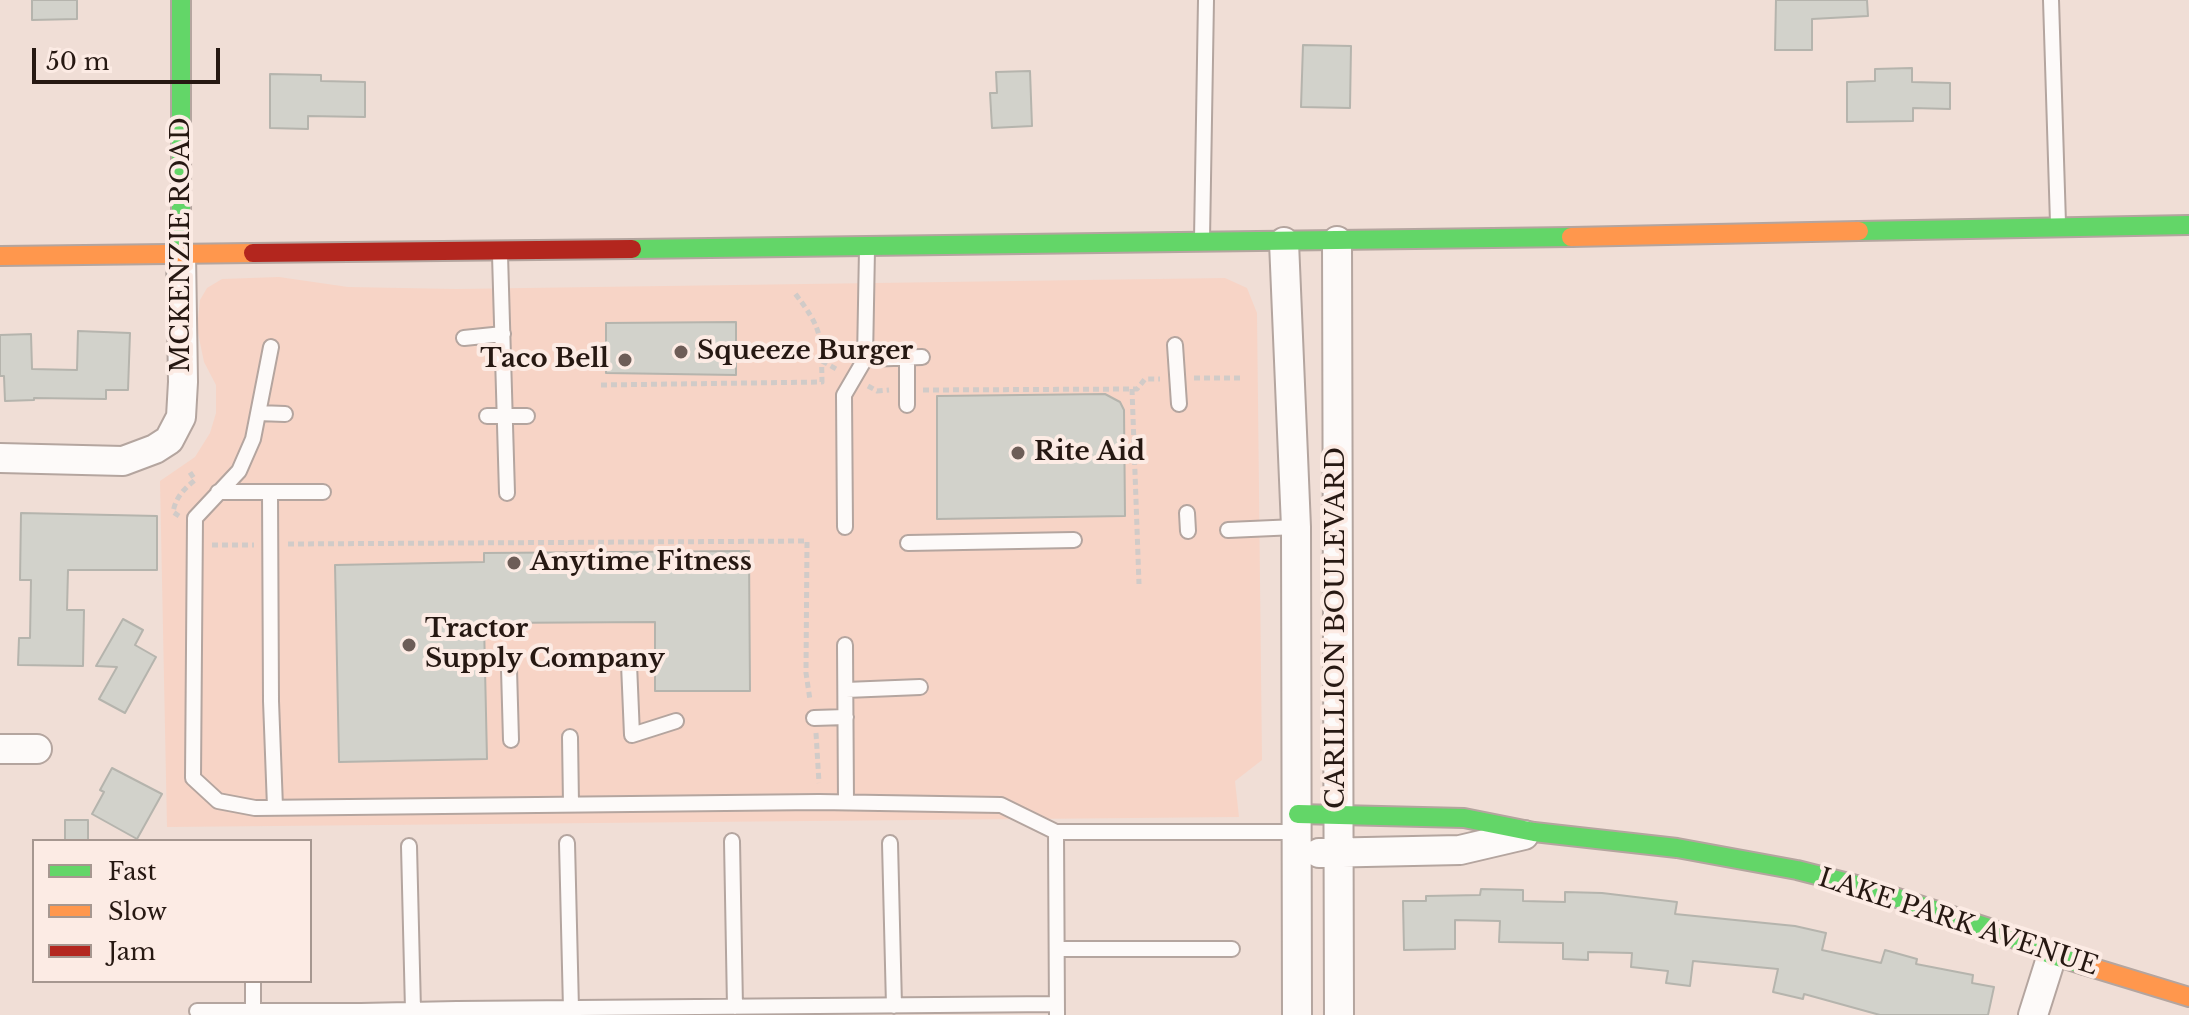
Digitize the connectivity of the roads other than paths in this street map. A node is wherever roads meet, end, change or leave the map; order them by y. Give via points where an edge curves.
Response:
1 (181, 0) edge
2 (1206, 0) edge
3 (2051, 0) edge
4 (2189, 225) edge
5 (2058, 228) junction
6 (1337, 241) junction
7 (1284, 242) junction
8 (1202, 243) junction
9 (867, 246) junction
10 (500, 250) junction
11 (181, 254) junction
12 (0, 256) edge
13 (503, 334) junction
14 (464, 338) dead end
15 (1175, 345) dead end
16 (271, 347) dead end
17 (907, 357) junction
18 (922, 357) dead end
19 (865, 359) junction
20 (907, 398) road end
21 (1179, 404) dead end
22 (258, 413) junction
23 (285, 414) dead end
24 (487, 416) dead end
25 (506, 416) junction
26 (527, 416) dead end
27 (827, 420) dead end
28 (844, 420) junction
29 (0, 458) edge
30 (218, 492) junction
31 (270, 492) junction
32 (323, 492) dead end
33 (507, 493) dead end
34 (828, 493) dead end
35 (844, 493) junction
36 (1187, 513) dead end
37 (845, 527) dead end
38 (1296, 527) junction
39 (1228, 530) dead end
40 (1188, 531) dead end
41 (1074, 540) dead end
42 (908, 543) dead end
43 (845, 645) dead end
44 (629, 664) dead end
45 (509, 669) dead end
46 (920, 687) dead end
47 (846, 690) junction
48 (846, 717) junction
49 (814, 718) road end
50 (676, 721) dead end
51 (570, 737) dead end
52 (511, 740) dead end
53 (0, 749) edge
54 (37, 749) dead end
55 (846, 802) junction
56 (571, 804) junction
57 (275, 807) junction
58 (1337, 814) junction
59 (1056, 832) junction
60 (1534, 832) junction
61 (1298, 833) junction
62 (732, 841) dead end
63 (567, 843) dead end
64 (890, 843) dead end
65 (409, 846) dead end
66 (1337, 852) junction
67 (1057, 949) junction
68 (1232, 949) dead end
69 (2052, 955) junction
70 (253, 983) edge
71 (2189, 997) edge
72 (894, 1006) junction
73 (735, 1007) junction
74 (571, 1009) junction
75 (413, 1010) junction
76 (961, 1010) edge
77 (1057, 1010) edge
78 (197, 1011) dead end
79 (253, 1011) junction
80 (625, 1011) edge
81 (792, 1011) edge
82 (457, 1012) edge
83 (543, 1012) edge
84 (361, 1013) edge
85 (1297, 1015) edge
86 (1339, 1015) edge
87 (2033, 1015) edge

1 - 11 main road, MCKENZIE ROAD
2 - 8 lane
3 - 5 lane
4 - 5 main road
5 - 6 main road
6 - 7 main road
6 - 58 street, CARILLION BOULEVARD
7 - 8 main road
7 - 38 street, CARILLION BOULEVARD
8 - 9 main road
9 - 10 main road
9 - 19 lane
10 - 11 main road
10 - 13 lane
11 - 12 main road
11 - 29 street, MCKENZIE ROAD via 181,417 169,440 123,461
13 - 14 lane
13 - 25 lane
15 - 21 lane
16 - 22 lane
17 - 18 lane
17 - 19 lane
17 - 20 lane
19 - 28 lane via 844,395
22 - 23 lane
22 - 30 lane via 239,471
24 - 25 lane
25 - 26 lane
25 - 33 lane
27 - 28 lane
28 - 35 lane
30 - 31 lane
30 - 57 lane via 195,518 193,778 218,801
31 - 32 lane
31 - 57 lane
34 - 35 lane
35 - 37 lane
36 - 40 lane
38 - 39 lane
38 - 61 street, CARILLION BOULEVARD
41 - 42 lane
43 - 47 lane
44 - 50 lane via 632,735
45 - 52 lane
46 - 47 lane
47 - 48 lane
48 - 49 lane
48 - 55 lane
51 - 56 lane
53 - 54 street
55 - 56 lane
55 - 59 lane via 1001,805
56 - 57 lane
58 - 60 main road, LAKE PARK AVENUE via 1464,818
58 - 61 main road, LAKE PARK AVENUE
58 - 66 street, CARILLION BOULEVARD
59 - 61 lane
59 - 67 lane
60 - 66 street, LAKE PARK AVENUE via 1460,850
60 - 69 main road, LAKE PARK AVENUE via 1677,848 1797,870 1992,929
61 - 66 street, LAKE PARK AVENUE
61 - 85 street, CARILLION BOULEVARD
62 - 73 lane
63 - 74 lane
64 - 72 lane
65 - 75 lane
66 - 86 street, CARILLION BOULEVARD
67 - 68 lane
67 - 77 lane
69 - 71 main road, LAKE PARK AVENUE
69 - 87 street
70 - 79 lane
72 - 76 lane
72 - 81 lane
73 - 80 lane
73 - 81 lane
74 - 80 lane
74 - 83 lane
75 - 82 lane
75 - 84 lane
76 - 77 lane
78 - 79 lane
79 - 84 lane
82 - 83 lane

